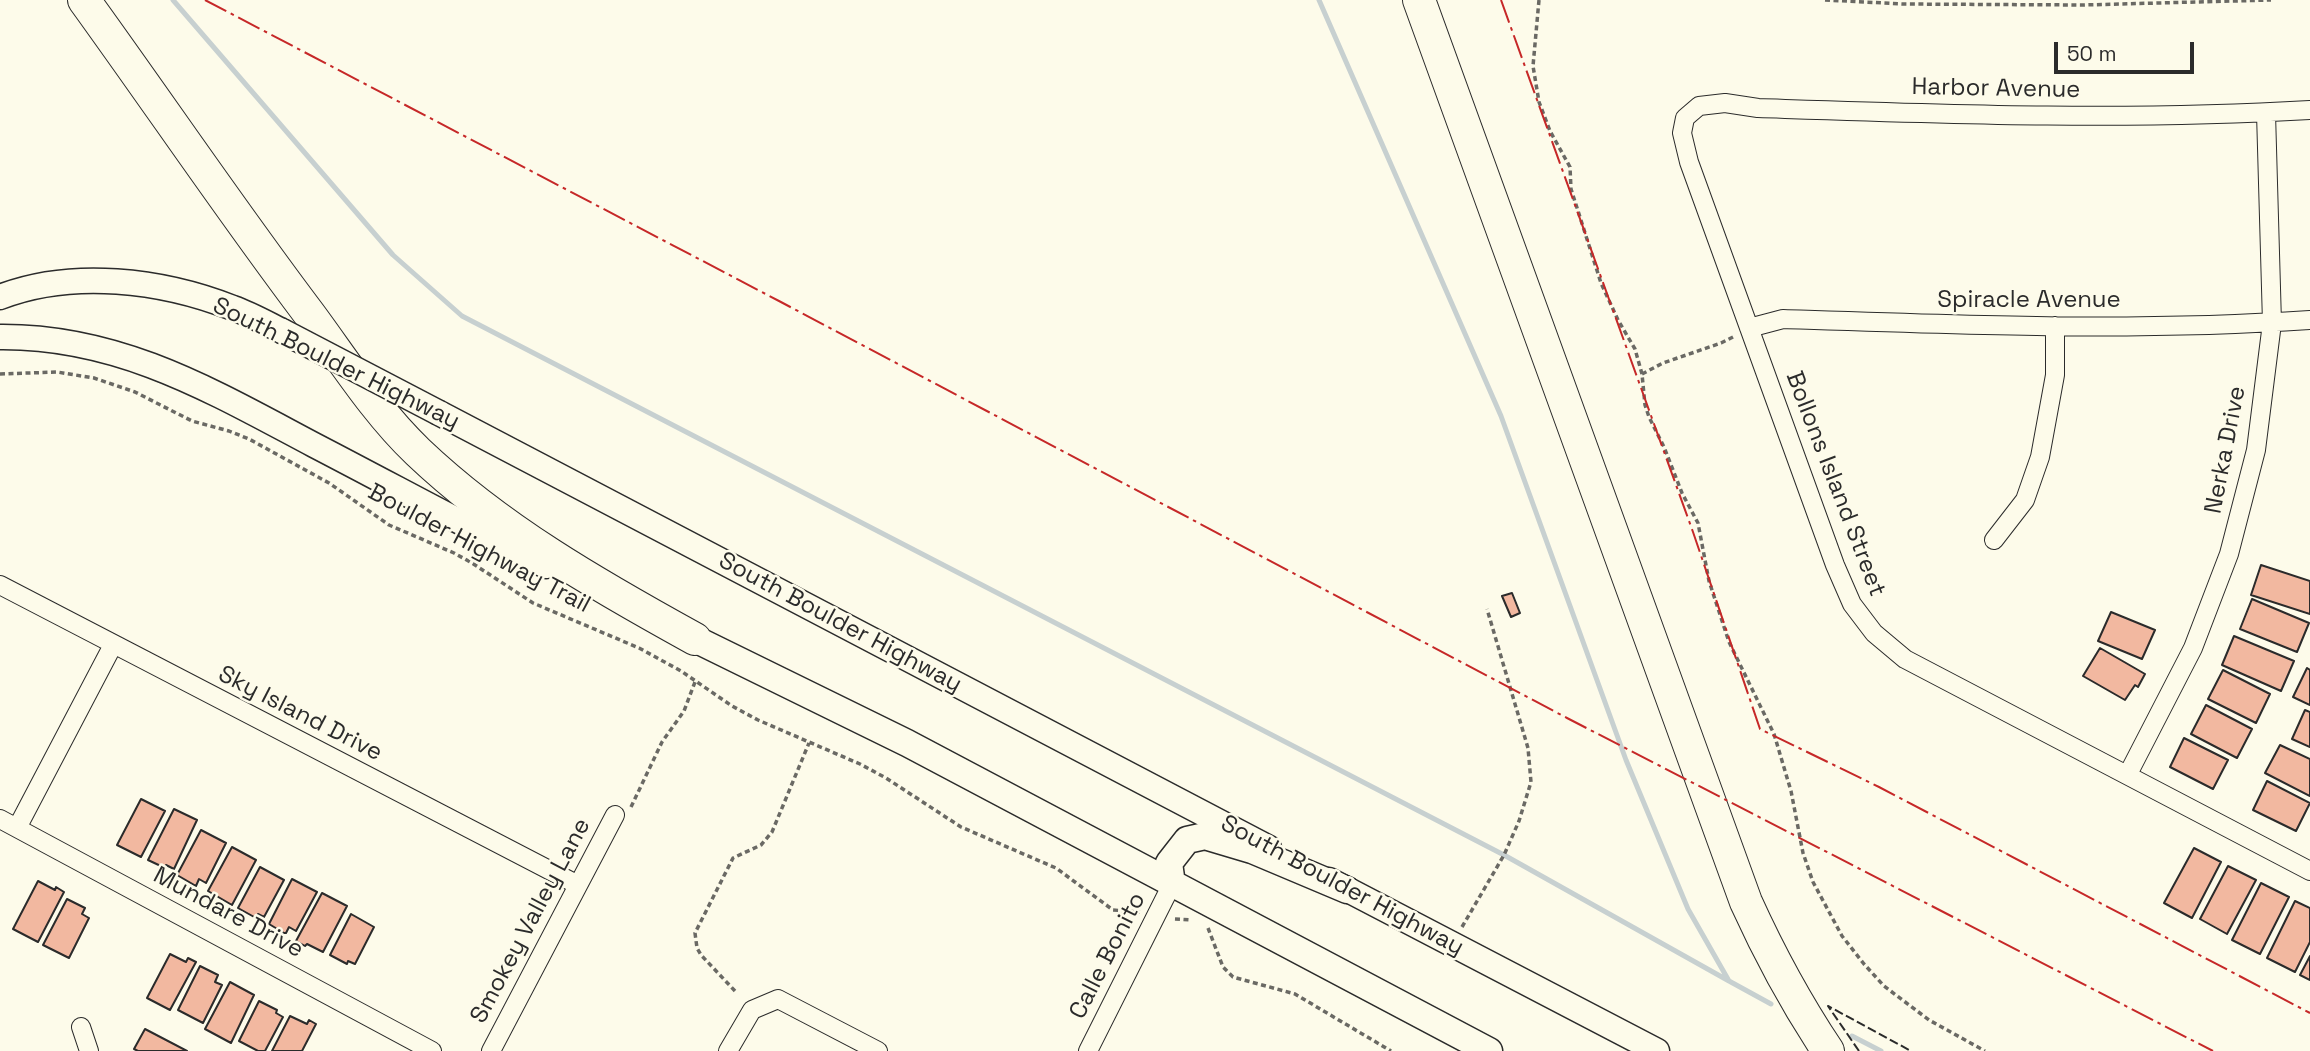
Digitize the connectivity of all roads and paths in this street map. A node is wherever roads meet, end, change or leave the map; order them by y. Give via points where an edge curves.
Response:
1 (84, 0) edge
2 (1419, 0) edge
3 (1539, 0) edge
4 (1825, 0) edge
5 (2271, 0) edge
6 (2310, 110) edge
7 (2266, 113) junction
8 (1685, 117) joint
9 (0, 297) edge
10 (2310, 320) edge
11 (2272, 323) junction
12 (2055, 326) junction
13 (1749, 328) junction
14 (0, 337) edge
15 (0, 374) edge
16 (1642, 374) junction
17 (1994, 540) dead end
18 (0, 585) edge
19 (1487, 609) dead end
20 (695, 639) junction
21 (113, 645) junction
22 (695, 682) junction
23 (809, 742) junction
24 (2127, 775) junction
25 (615, 815) joint
26 (0, 819) edge
27 (17, 828) junction
28 (2310, 870) edge
29 (1172, 884) junction
30 (578, 885) junction
31 (1347, 890) junction
32 (1157, 915) junction
33 (1452, 944) junction
34 (735, 992) dead end
35 (80, 1027) dead end
36 (89, 1051) edge
37 (432, 1051) edge
38 (491, 1051) edge
39 (728, 1051) edge
40 (878, 1051) edge
41 (1088, 1051) edge
42 (1391, 1051) edge
43 (1489, 1051) edge
44 (1657, 1051) edge
45 (1828, 1051) edge
46 (1985, 1051) edge

1 - 20 highway via 298,300 381,411 417,451 517,533
2 - 45 highway via 1746,902 1777,970
3 - 16 path via 1533,66 1539,102 1570,167 1571,189 1601,284 1635,349
4 - 5 path via 2083,5
6 - 7 street, Harbor Avenue
7 - 8 street, Harbor Avenue via 2044,116 1758,108 1725,103 1699,106
7 - 11 street, Nerka Drive
8 - 13 street, Bollons Island Street via 1682,133 1689,162
9 - 31 main road, South Boulder Highway, bridge via 23,288 108,282 151,286 233,308
10 - 11 street, Spiracle Avenue
11 - 12 street, Spiracle Avenue
11 - 24 street, Nerka Drive via 2256,450 2229,554 2193,648
12 - 13 street, Spiracle Avenue via 1783,319
12 - 17 street via 2055,374 2040,457 2025,500
13 - 16 path
13 - 24 street, Bollons Island Street via 1835,565 1852,604 1874,633 1905,659
14 - 20 main road via 73,344 146,362
15 - 22 path, Boulder Highway Trail via 57,372 94,377 192,421 229,430 321,478 389,525 472,563 533,603 639,648
16 - 46 path via 1649,417 1698,523 1709,582 1729,642 1774,734 1802,853 1821,901 1842,936 1884,986 1946,1031
18 - 21 street, Sky Island Drive
19 - 33 path via 1528,748 1531,782 1504,855
20 - 29 main road via 906,743
21 - 27 street
21 - 30 street, Sky Island Drive
22 - 23 path, Boulder Highway Trail via 758,720
22 - 25 path via 630,810
23 - 32 path, Boulder Highway Trail via 886,778 961,827 1056,868 1113,910
23 - 34 path via 772,832 761,845 733,858 695,933 701,955
24 - 28 street, Bollons Island Street
25 - 30 street, Smokey Valley Lane
26 - 27 street, Mundare Drive
27 - 37 street, Mundare Drive
29 - 31 main road via 1169,863 1187,840 1205,836 1252,850
29 - 32 street, Calle Bonito
29 - 43 main road
30 - 38 street, Smokey Valley Lane
31 - 33 main road, South Boulder Highway
32 - 41 street, Calle Bonito
32 - 42 path, Boulder Highway Trail via 1206,926 1223,967 1233,977 1295,994
33 - 44 main road, South Boulder Highway
35 - 36 street
39 - 40 street via 752,1010 778,999

